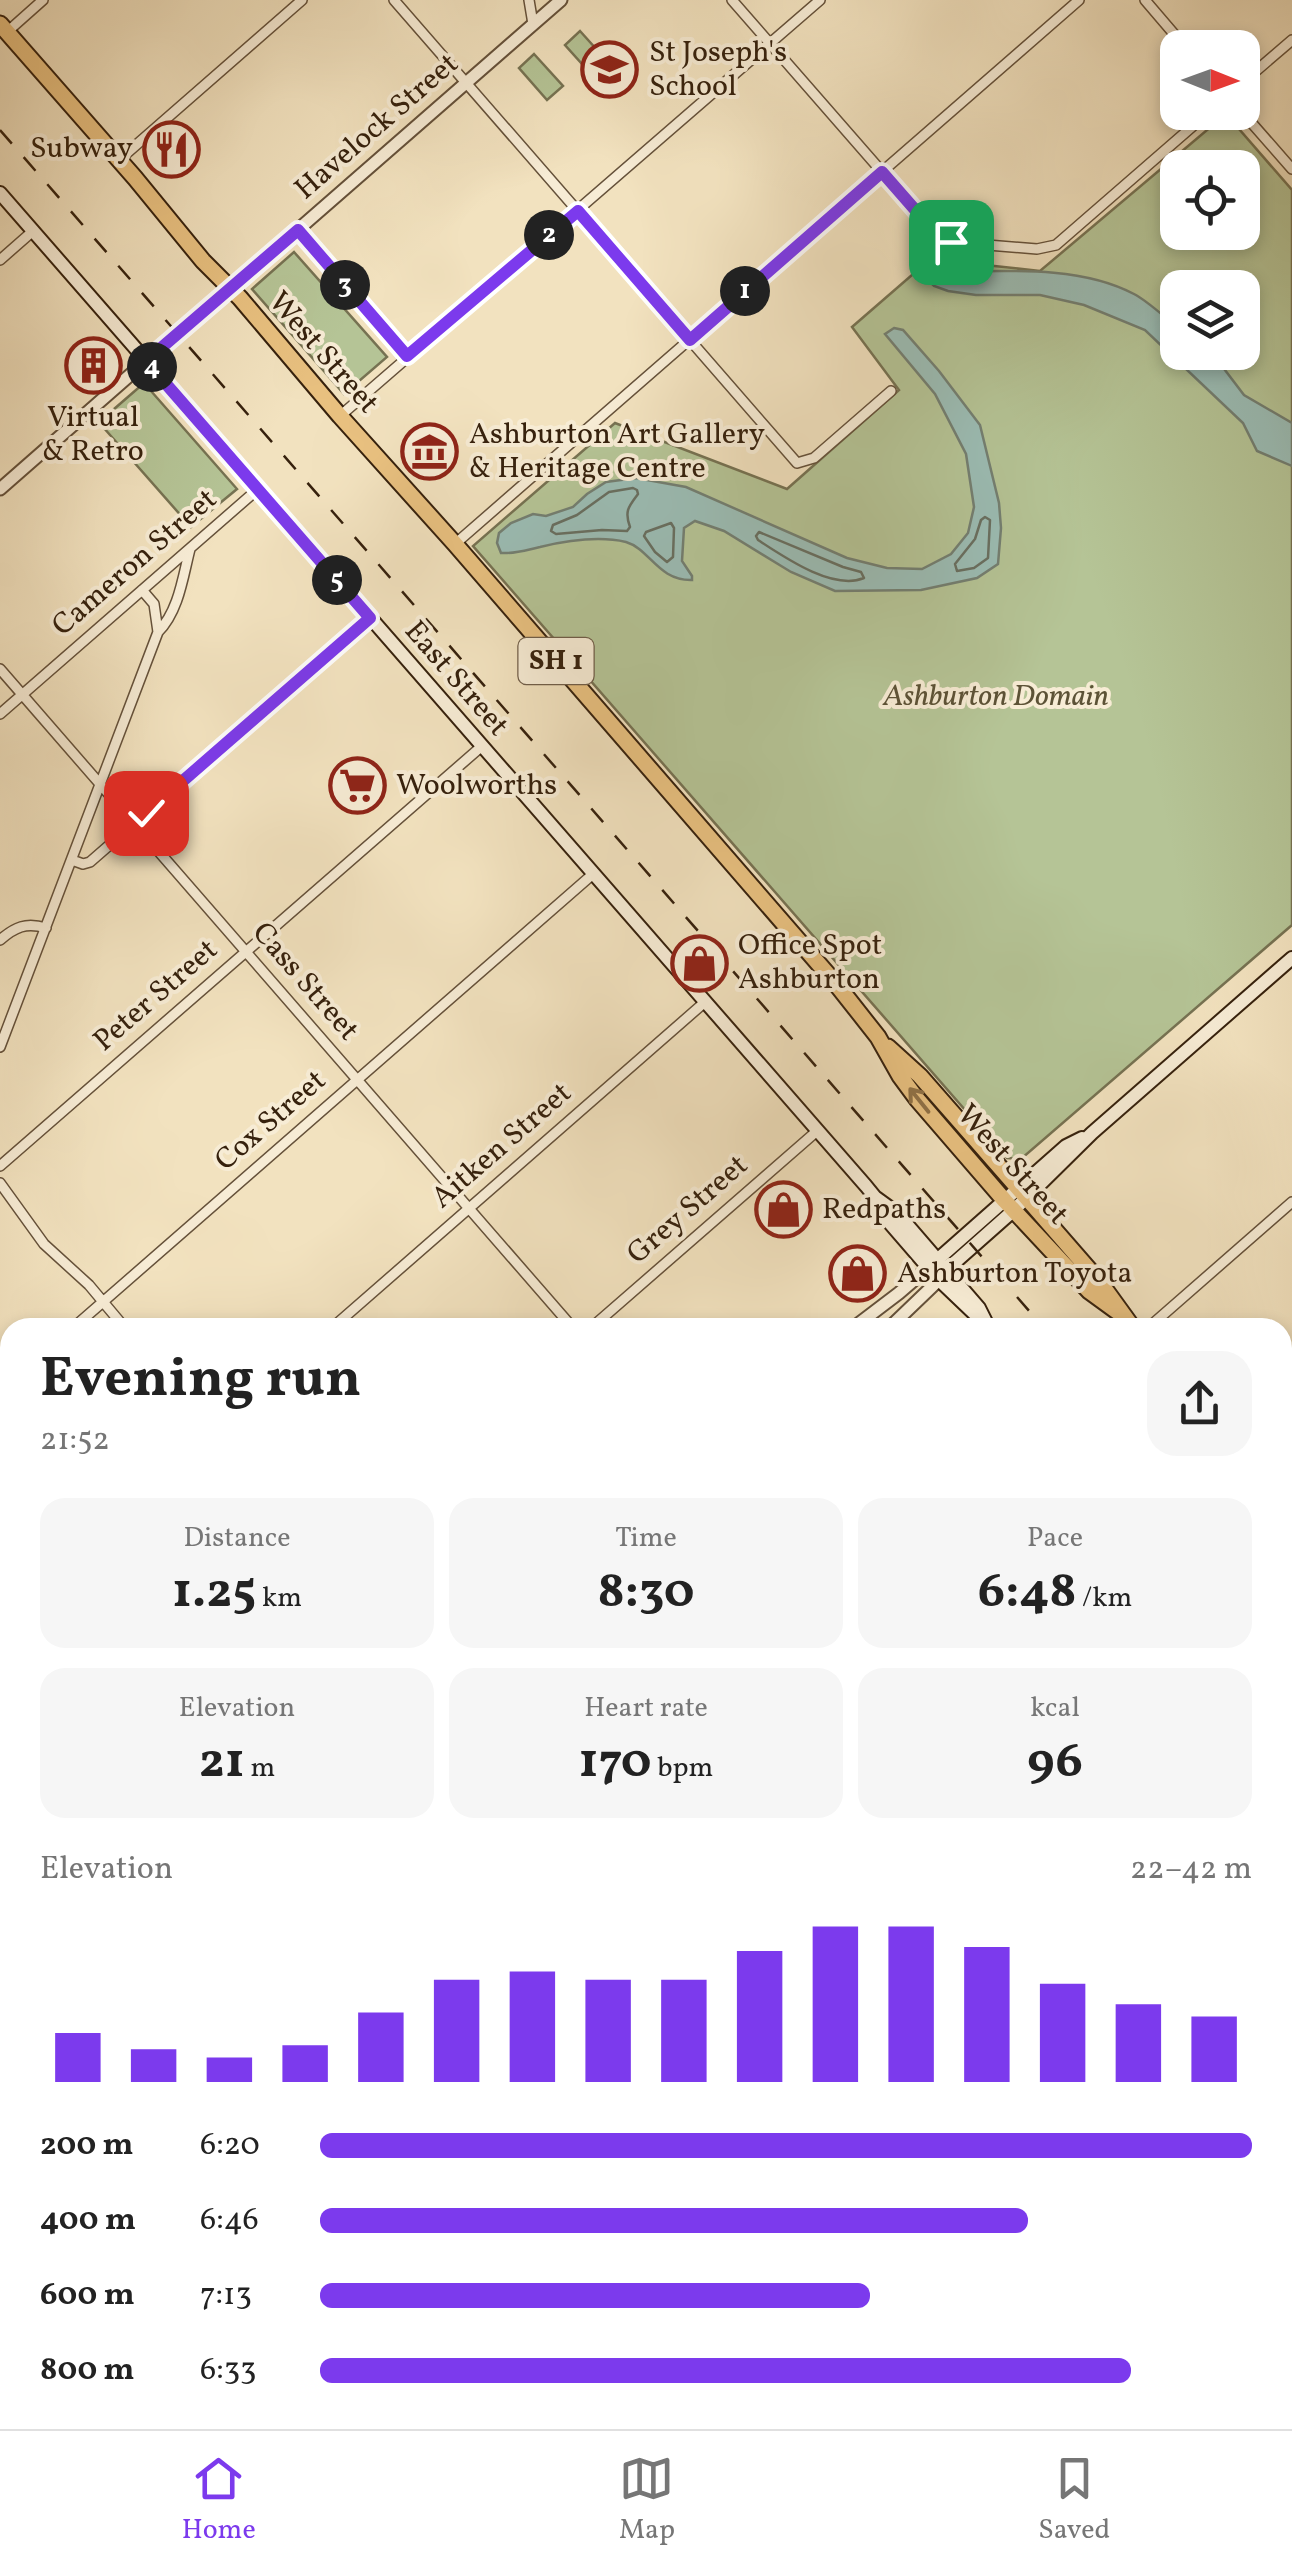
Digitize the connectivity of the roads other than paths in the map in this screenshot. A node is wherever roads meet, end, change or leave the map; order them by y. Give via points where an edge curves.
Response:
1 (43, 0) edge
2 (302, 0) edge
3 (394, 0) edge
4 (529, 0) edge
5 (561, 0) edge
6 (732, 0) edge
7 (820, 0) edge
8 (1079, 0) edge
9 (1145, 0) edge
10 (533, 24) junction
11 (4, 28) edge
12 (1171, 30) edge
13 (1292, 40) edge
14 (770, 44) junction
15 (1260, 68) edge
16 (466, 83) junction
17 (1188, 130) edge
18 (1258, 130) edge
19 (119, 160) junction
20 (1292, 169) edge
21 (882, 172) junction
22 (0, 193) edge
23 (578, 211) junction
24 (298, 230) junction
25 (33, 231) junction
26 (0, 260) edge
27 (230, 289) junction
28 (690, 340) junction
29 (407, 356) junction
30 (146, 361) junction
31 (891, 391) dead end
32 (340, 416) junction
33 (0, 489) edge
34 (258, 489) junction
35 (455, 544) junction
36 (190, 549) junction
37 (142, 590) junction
38 (176, 599) junction
39 (154, 604) junction
40 (370, 618) junction
41 (158, 632) junction
42 (0, 669) edge
43 (22, 695) junction
44 (0, 714) edge
45 (482, 746) junction
46 (100, 785) junction
47 (134, 824) junction
48 (72, 860) junction
49 (593, 874) junction
50 (46, 928) junction
51 (0, 940) edge
52 (245, 952) junction
53 (1292, 958) edge
54 (705, 1002) junction
55 (878, 1037) junction
56 (0, 1047) edge
57 (357, 1080) junction
58 (817, 1130) junction
59 (0, 1166) edge
60 (0, 1183) edge
61 (1022, 1192) junction
62 (1292, 1202) edge
63 (1010, 1206) junction
64 (469, 1208) junction
65 (938, 1269) junction
66 (104, 1301) junction
67 (84, 1318) edge
68 (117, 1318) edge
69 (343, 1318) edge
70 (564, 1318) edge
71 (602, 1318) edge
72 (865, 1318) edge
73 (897, 1318) edge
74 (977, 1318) edge
75 (1123, 1318) edge
76 (1125, 1318) edge
77 (1159, 1318) edge

1 - 11 street
2 - 19 street
3 - 16 street
4 - 10 street
5 - 10 street, Havelock Street
6 - 14 street
7 - 14 street
8 - 21 street
9 - 12 street
10 - 16 street, Havelock Street
11 - 19 highway, West Street / SH 1
13 - 15 street
14 - 21 street
14 - 23 street
16 - 23 street
16 - 24 street, Havelock Street
17 - 21 street via 1056,245 1037,249 938,236
18 - 20 street
19 - 27 highway, West Street / SH 1
21 - 28 street
22 - 25 main road, East Street
23 - 28 street
23 - 29 street
24 - 27 street, Havelock Street
24 - 29 street
25 - 26 street
25 - 30 main road, East Street
27 - 30 main road, Havelock Street
27 - 32 highway, West Street / SH 1
28 - 31 street via 796,464 814,458
28 - 35 street
29 - 32 street
30 - 33 street, Havelock Street
30 - 34 main road, East Street
32 - 35 highway, West Street / SH 1
34 - 36 street, Cameron Street
34 - 40 main road, East Street
35 - 55 highway, West Street / SH 1
36 - 37 street, Cameron Street
36 - 38 street
37 - 39 street
37 - 43 street, Cameron Street
38 - 39 street
38 - 41 street
39 - 41 street
40 - 45 main road, East Street
40 - 47 street
41 - 46 street
42 - 43 street, Cass Street
43 - 44 street, Cameron Street
43 - 46 street, Cass Street
45 - 49 main road, East Street
45 - 52 street, Peter Street
46 - 47 street, Cass Street
46 - 48 street
47 - 48 street via 90,862
47 - 52 street, Cass Street
48 - 50 street
49 - 54 main road, East Street
49 - 57 street, Cox Street
50 - 51 street via 17,927
50 - 56 street
52 - 57 street, Cass Street
52 - 59 street, Peter Street
53 - 61 main road
54 - 58 main road, East Street
54 - 64 street, Aitken Street
55 - 61 highway, West Street / SH 1
63 -> 55 highway, West Street / SH 1 via 917,1099
57 - 64 street, Cass Street
57 - 66 street, Cox Street
58 - 65 main road, East Street via 876,1197 888,1222
58 - 71 street, Grey Street
60 - 66 street via 44,1244
61 - 63 main road
61 - 76 highway, West Street / SH 1
62 - 77 street
63 - 65 main road
63 - 75 highway, West Street / SH 1
64 - 69 street, Aitken Street
64 - 70 street, Cass Street
65 - 72 street
65 - 73 street
65 - 74 main road, East Street
66 - 67 street, Cox Street
66 - 68 street

